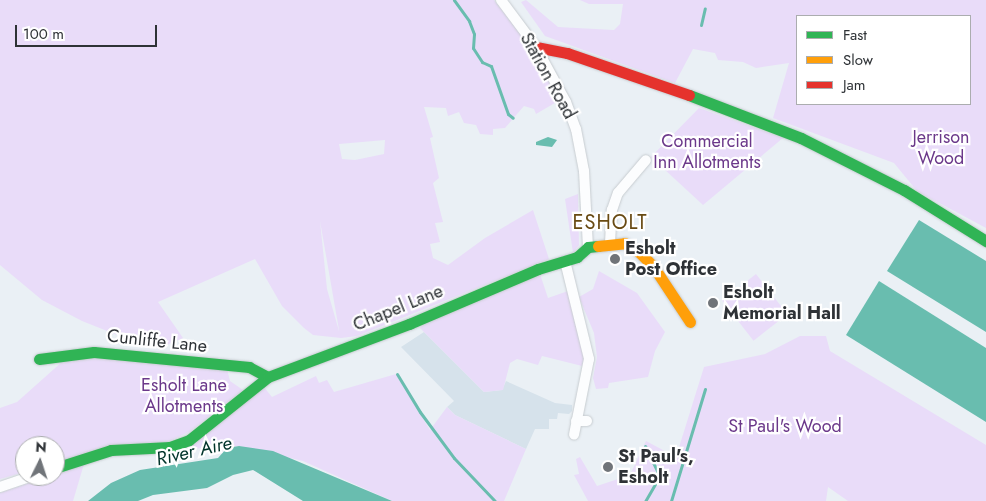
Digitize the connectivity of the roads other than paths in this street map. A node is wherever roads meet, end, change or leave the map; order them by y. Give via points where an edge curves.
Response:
1 (502, 0) edge
2 (536, 47) junction
3 (646, 160) dead end
4 (986, 241) edge
5 (610, 243) junction
6 (588, 247) junction
7 (565, 261) junction
8 (690, 322) dead end
9 (39, 359) dead end
10 (268, 377) junction
11 (576, 421) junction
12 (587, 421) dead end
13 (574, 435) dead end
14 (65, 465) edge
15 (15, 482) edge
16 (0, 487) edge

1 - 2 street, Station Road
2 - 4 street via 567,53 664,85 801,138 904,190
2 - 6 street, Station Road via 566,102 576,129 584,171
3 - 5 street via 618,193 612,210
5 - 6 street
5 - 8 street via 625,243 640,252
6 - 7 street, Chapel Lane via 585,253
7 - 10 street, Chapel Lane
7 - 11 street via 589,359
9 - 10 street, Cunliffe Lane via 94,352 249,368
10 - 14 street, Chapel Lane via 189,440 170,447 111,450
11 - 12 street
11 - 13 street
15 - 16 street

